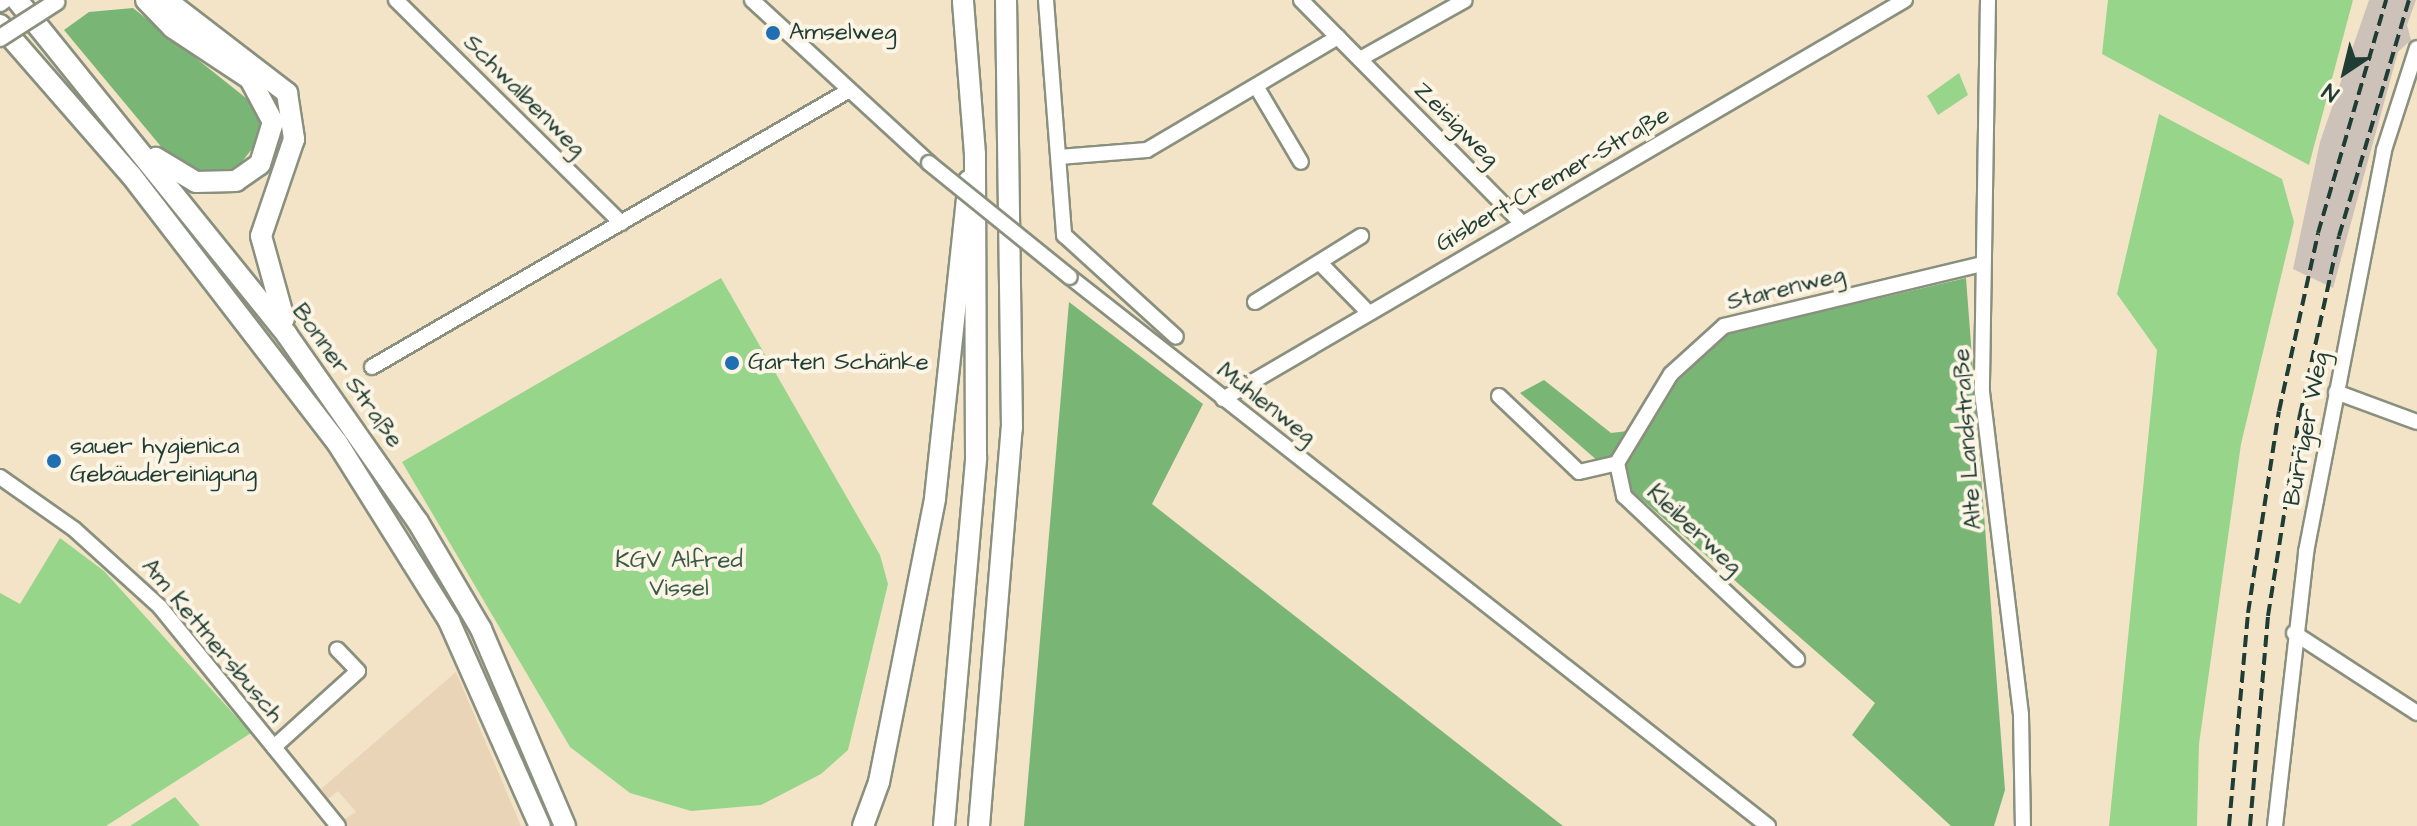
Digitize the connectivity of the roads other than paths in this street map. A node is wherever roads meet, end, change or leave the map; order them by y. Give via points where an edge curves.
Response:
1 (17, 0) edge
2 (150, 0) edge
3 (396, 0) edge
4 (752, 0) edge
5 (963, 0) edge
6 (1006, 0) edge
7 (1046, 0) edge
8 (1301, 0) edge
9 (1465, 0) edge
10 (1905, 0) edge
11 (1988, 0) edge
12 (58, 1) edge
13 (0, 25) edge
14 (1338, 37) junction
15 (0, 38) edge
16 (2417, 48) edge
17 (1360, 59) junction
18 (1256, 86) junction
19 (848, 91) junction
20 (136, 143) junction
21 (975, 154) junction
22 (1059, 157) junction
23 (1301, 162) dead end
24 (1521, 222) junction
25 (621, 223) junction
26 (1361, 236) dead end
27 (1320, 263) junction
28 (1983, 264) junction
29 (1255, 302) dead end
30 (1368, 312) junction
31 (287, 335) junction
32 (1176, 337) dead end
33 (372, 367) dead end
34 (2336, 392) junction
35 (1499, 396) dead end
36 (1223, 399) junction
37 (2417, 422) edge
38 (1617, 463) junction
39 (0, 477) edge
40 (2294, 633) junction
41 (337, 649) dead end
42 (1797, 659) dead end
43 (2417, 713) edge
44 (274, 747) junction
45 (568, 823) edge
46 (338, 826) edge
47 (540, 826) edge
48 (863, 826) edge
49 (944, 826) edge
50 (979, 826) edge
51 (1768, 826) edge
52 (2023, 826) edge
53 (2275, 826) edge

1 - 20 highway, Bonner Straße
2 - 20 highway via 262,92 272,136 248,175 215,185 175,172
2 - 31 highway via 287,93 294,139 261,236
3 - 25 street, Schwalbenweg
4 - 19 street, Mühlenweg
5 - 21 highway
6 - 50 highway via 1012,428
7 - 22 street
8 - 14 street, Zeisigweg
9 - 17 street
10 - 24 street, Gisbert-Cremer-Straße
11 - 28 street, Alte Landstraße
12 - 15 main road, bridge
13 - 47 highway, Bonner Straße via 131,175 338,444 449,621
14 - 17 street, Zeisigweg
14 - 18 street
16 - 34 street, Bürriger Weg via 2384,150
17 - 24 street, Zeisigweg
18 - 22 street via 1147,150
18 - 23 street
19 - 25 street
19 - 36 street, Mühlenweg, bridge via 929,163
20 - 31 highway, Bonner Straße
21 - 48 highway via 961,211 953,367 935,498 879,782
21 - 49 highway via 976,457
22 - 32 street via 1064,235 1078,254
24 - 30 street, Gisbert-Cremer-Straße
25 - 33 street
26 - 27 street
27 - 29 street
27 - 30 street
28 - 38 street, Starenweg via 1724,326 1671,374
28 - 52 street, Alte Landstraße via 1982,392 2021,715
30 - 36 street, Gisbert-Cremer-Straße
31 - 45 highway, Bonner Straße via 449,574
34 - 37 street
34 - 40 street, Bürriger Weg
35 - 38 street via 1579,472
36 - 51 street, Mühlenweg
38 - 42 street, Kleiberweg via 1624,496
39 - 44 street, Am Kettnersbusch via 122,568
40 - 43 street
40 - 53 street, Bürriger Weg
41 - 44 street, Am Kettnersbusch via 358,671
44 - 46 street, Am Kettnersbusch

